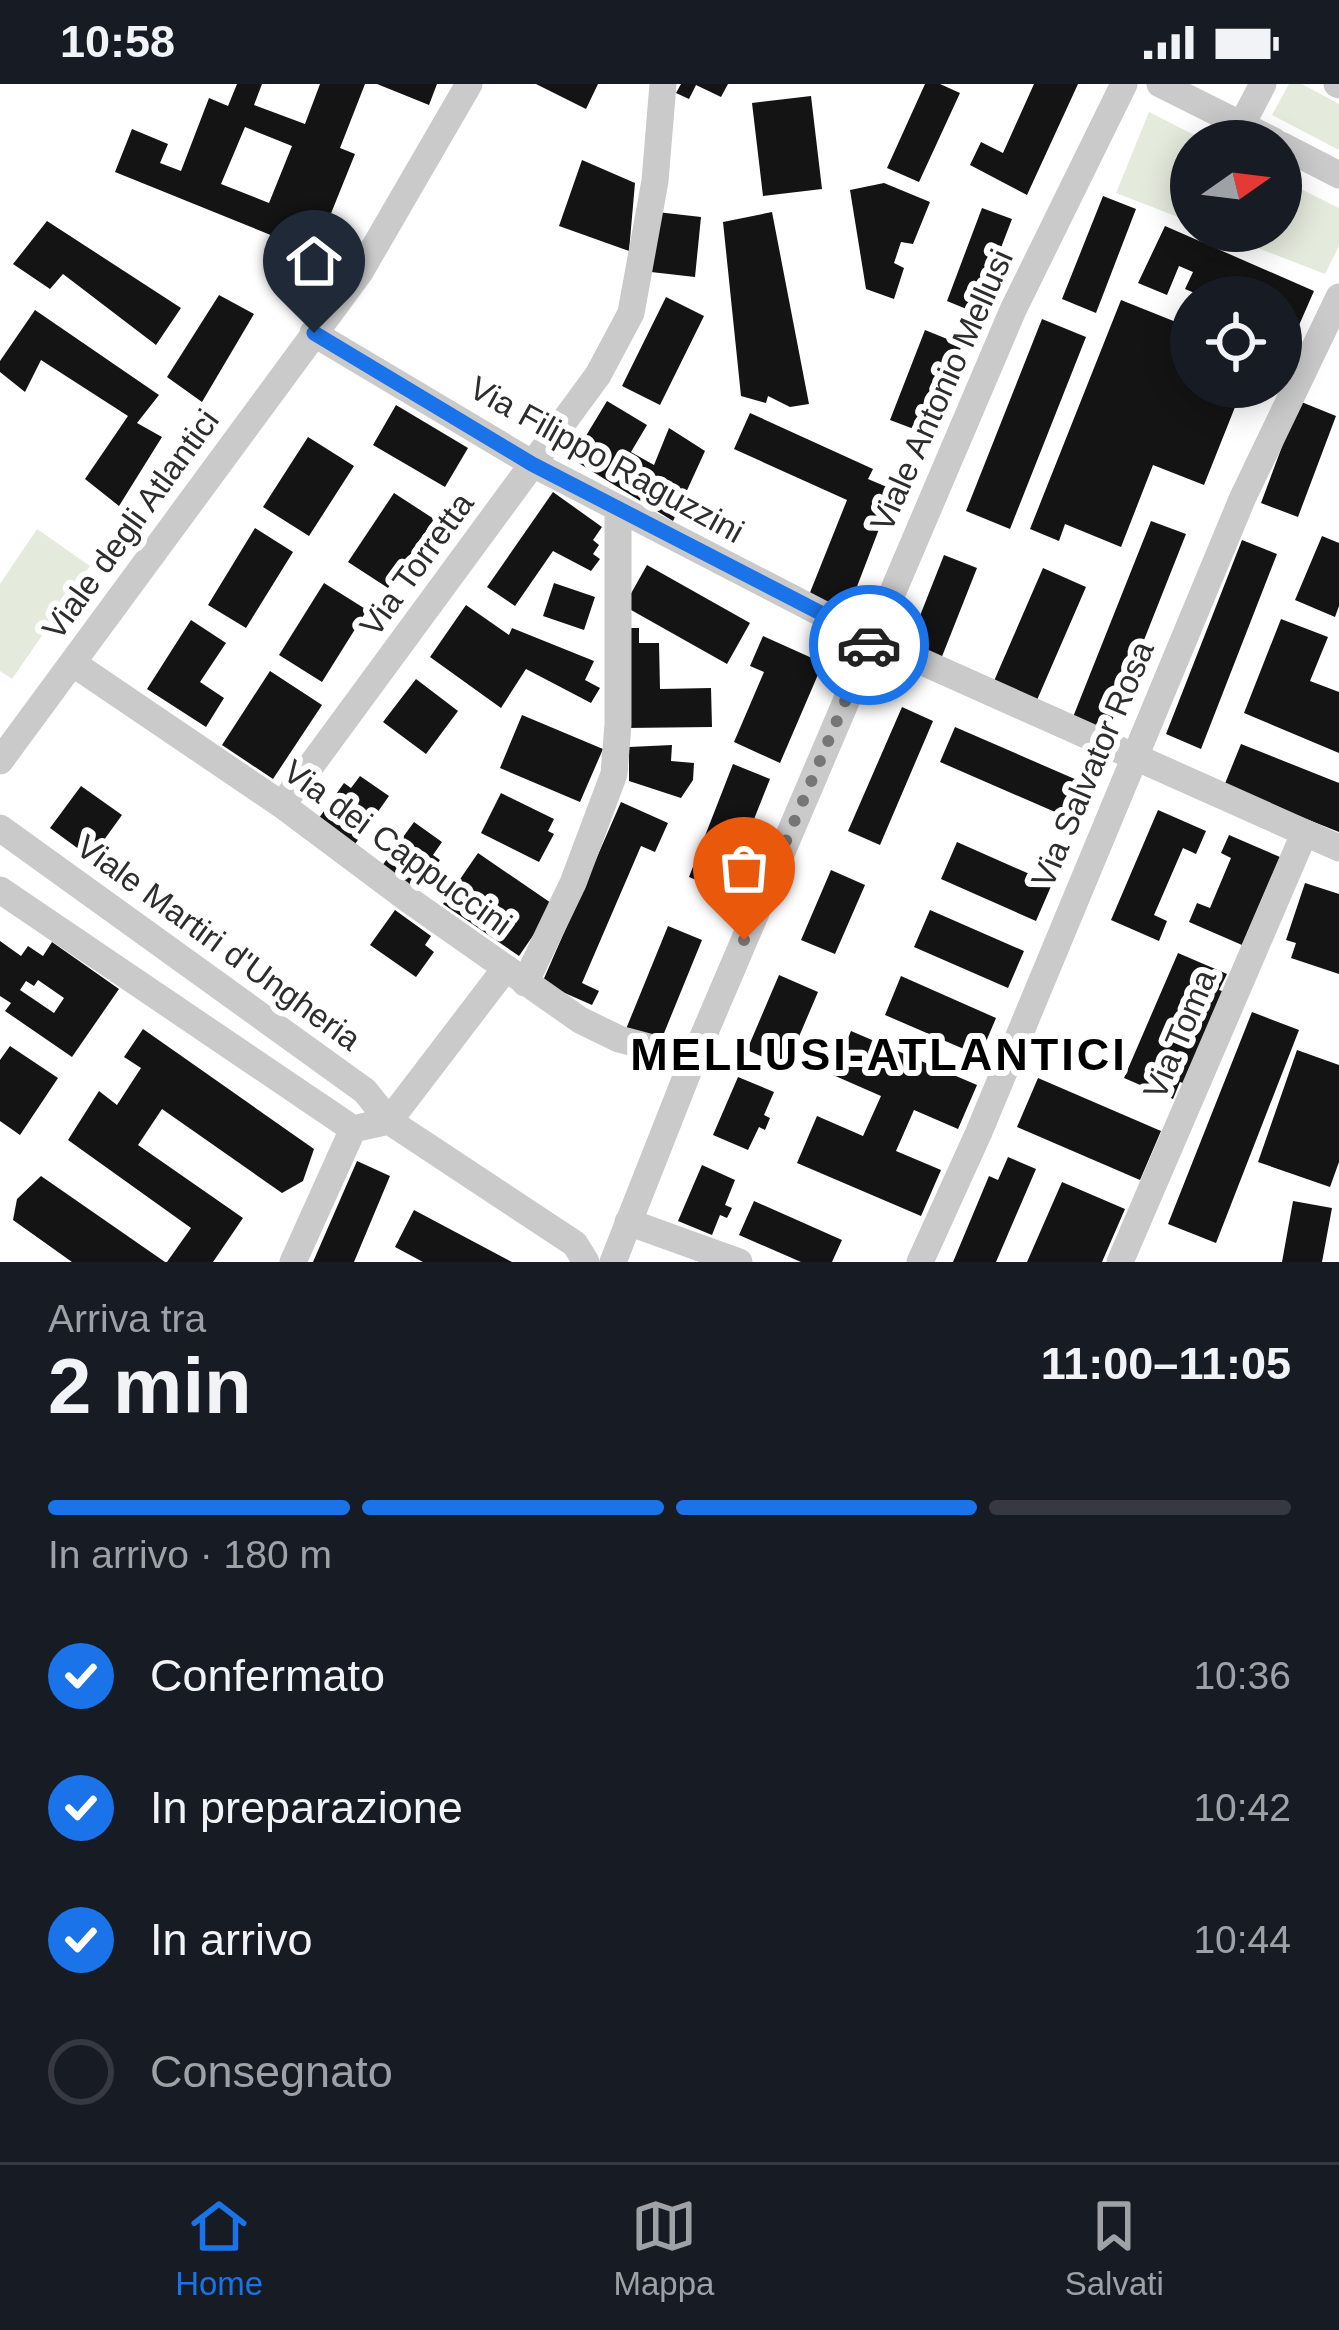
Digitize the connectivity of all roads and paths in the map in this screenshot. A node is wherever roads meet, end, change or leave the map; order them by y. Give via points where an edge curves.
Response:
1 (469, 84) edge
2 (663, 84) edge
3 (1124, 84) edge
4 (1160, 84) edge
5 (1263, 84) edge
6 (1234, 120) edge
7 (1244, 120) edge
8 (1302, 156) edge
9 (1339, 175) edge
10 (1339, 297) edge
11 (314, 333) junction
12 (532, 464) junction
13 (618, 509) junction
14 (871, 639) junction
15 (74, 664) junction
16 (1133, 758) junction
17 (0, 761) edge
18 (282, 805) junction
19 (0, 829) edge
20 (1304, 834) junction
21 (1339, 848) edge
22 (0, 890) edge
23 (515, 976) junction
24 (694, 1059) junction
25 (389, 1121) junction
26 (353, 1129) junction
27 (628, 1222) junction
28 (293, 1262) edge
29 (586, 1262) edge
30 (613, 1262) edge
31 (740, 1262) edge
32 (920, 1262) edge
33 (1120, 1262) edge

1 - 11 street, Viale degli Atlantici via 360,272
2 - 12 street, Via Torretta via 631,313 598,375
3 - 14 street, Viale Antonio Mellusi via 1012,310
4 - 6 street
5 - 7 street
8 - 9 street
10 - 16 street, Via Salvator Rosa
11 - 12 street, Via Filippo Raguzzini
11 - 15 street, Viale degli Atlantici
12 - 13 street, Via Filippo Raguzzini
12 - 18 street, Via Torretta
13 - 14 street, Via Filippo Raguzzini
13 - 23 street via 614,774 573,883
14 - 16 street, Via Filippo Raguzzini
14 - 24 street, Viale Antonio Mellusi
15 - 17 street, Viale degli Atlantici
15 - 18 street, Via dei Cappuccini
16 - 20 street, Via Filippo Raguzzini
16 - 32 street, Via Salvator Rosa
18 - 23 street, Via dei Cappuccini
19 - 25 street, Viale Martiri d'Ungheria via 365,1091
20 - 21 street, Via Filippo Raguzzini
20 - 33 street, Via Toma
22 - 26 street
23 - 24 street, Via dei Cappuccini via 619,1039
23 - 25 street
24 - 27 street, Viale Antonio Mellusi
25 - 26 street
25 - 29 street, Viale Martiri d'Ungheria via 575,1244
26 - 28 street
27 - 30 street, Viale Antonio Mellusi
27 - 31 street

